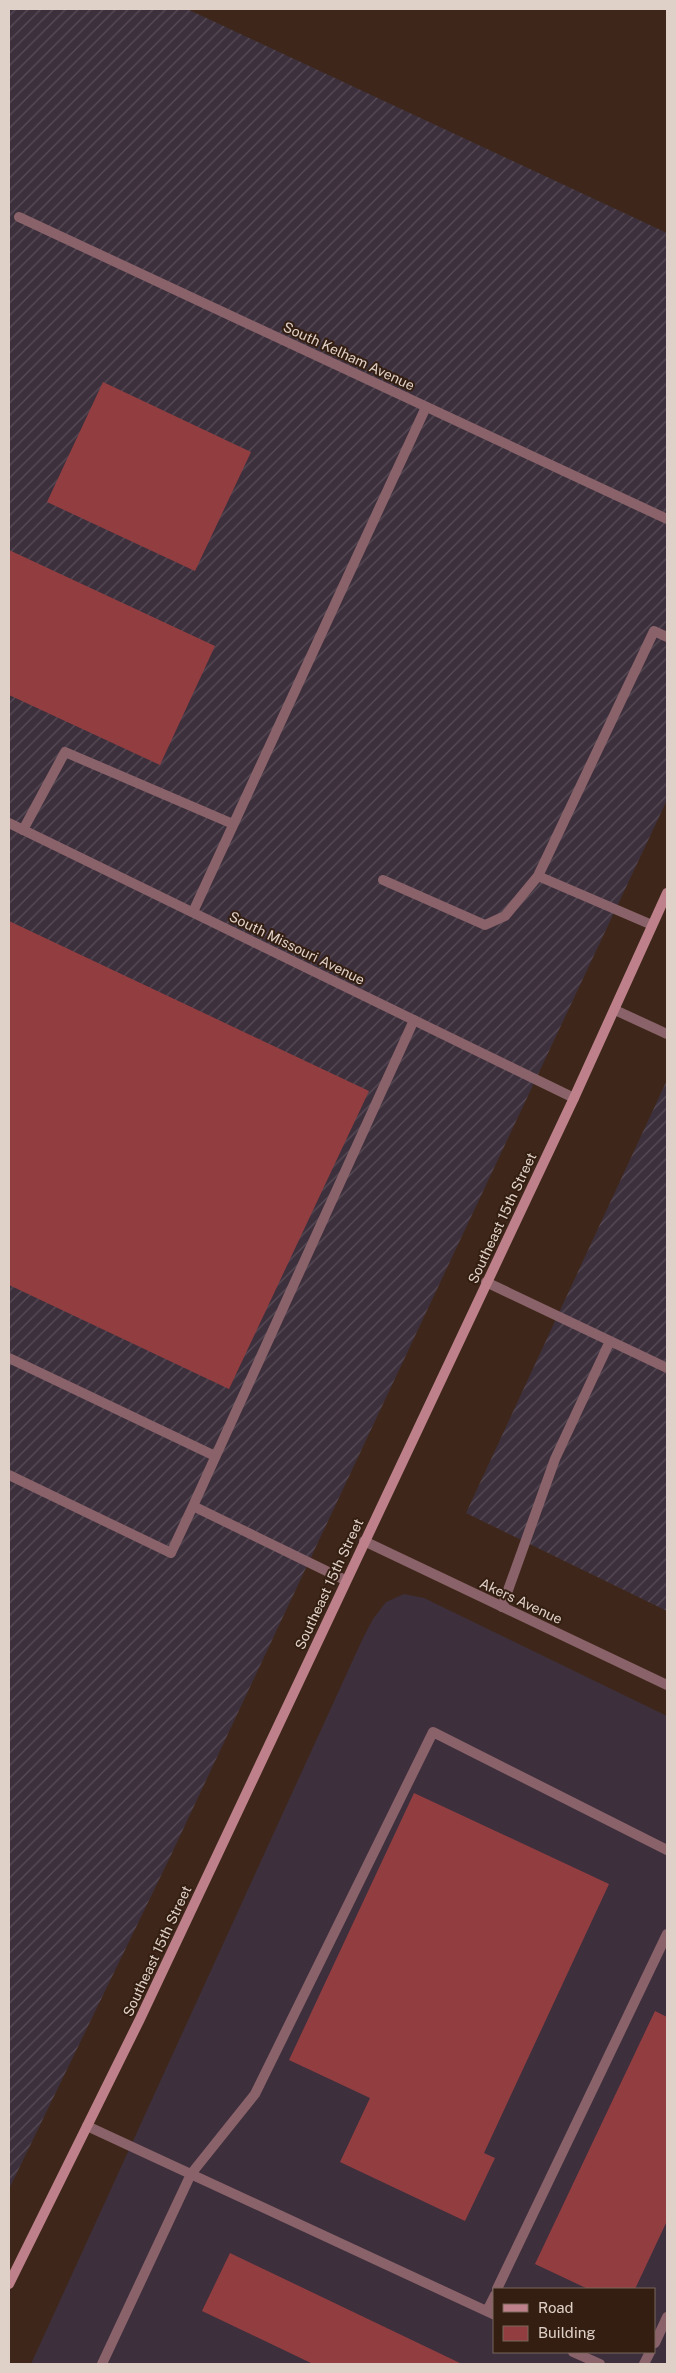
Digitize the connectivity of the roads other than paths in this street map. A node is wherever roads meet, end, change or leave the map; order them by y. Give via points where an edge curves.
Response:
1 (19, 218) dead end
2 (426, 407) junction
3 (667, 519) edge
4 (667, 637) edge
5 (9, 823) edge
6 (233, 824) junction
7 (23, 830) junction
8 (538, 876) junction
9 (383, 880) dead end
10 (667, 893) edge
11 (192, 912) junction
12 (652, 925) junction
13 (615, 1010) junction
14 (414, 1020) junction
15 (667, 1034) edge
16 (574, 1098) junction
17 (486, 1282) junction
18 (610, 1341) junction
19 (9, 1358) edge
20 (667, 1368) edge
21 (216, 1456) junction
22 (9, 1475) edge
23 (193, 1506) junction
24 (364, 1541) junction
25 (345, 1580) junction
26 (502, 1607) junction
27 (667, 1685) edge
28 (667, 1850) edge
29 (667, 1934) edge
30 (87, 2126) junction
31 (191, 2174) junction
32 (9, 2284) edge
33 (497, 2288) edge
34 (491, 2313) edge
35 (667, 2317) edge
36 (656, 2341) edge
37 (575, 2353) edge
38 (102, 2364) edge
39 (600, 2364) edge

1 - 2 street, South Kelham Avenue
2 - 3 street, South Kelham Avenue
2 - 6 street
4 - 8 street via 654,631
5 - 7 street, South Missouri Avenue
6 - 7 street via 64,752
6 - 11 street
7 - 11 street, South Missouri Avenue
8 - 9 street via 505,916 485,924
8 - 12 street
10 - 12 main road, Southeast 15th Street
11 - 14 street, South Missouri Avenue
12 - 13 main road, Southeast 15th Street
13 - 15 street
13 - 16 main road, Southeast 15th Street
14 - 16 street, South Missouri Avenue
14 - 21 street
16 - 17 main road, Southeast 15th Street
17 - 18 street
17 - 24 main road, Southeast 15th Street
18 - 20 street
18 - 26 street via 554,1459
19 - 21 street
21 - 23 street
22 - 23 street via 171,1553
23 - 25 street
24 - 25 main road, Southeast 15th Street
24 - 26 street, Akers Avenue
25 - 30 main road, Southeast 15th Street
26 - 27 street, Akers Avenue
28 - 31 street via 433,1732 255,2094
29 - 33 street
30 - 31 street
30 - 32 main road, Southeast 15th Street
31 - 34 street
31 - 38 street
35 - 36 street
37 - 39 street

